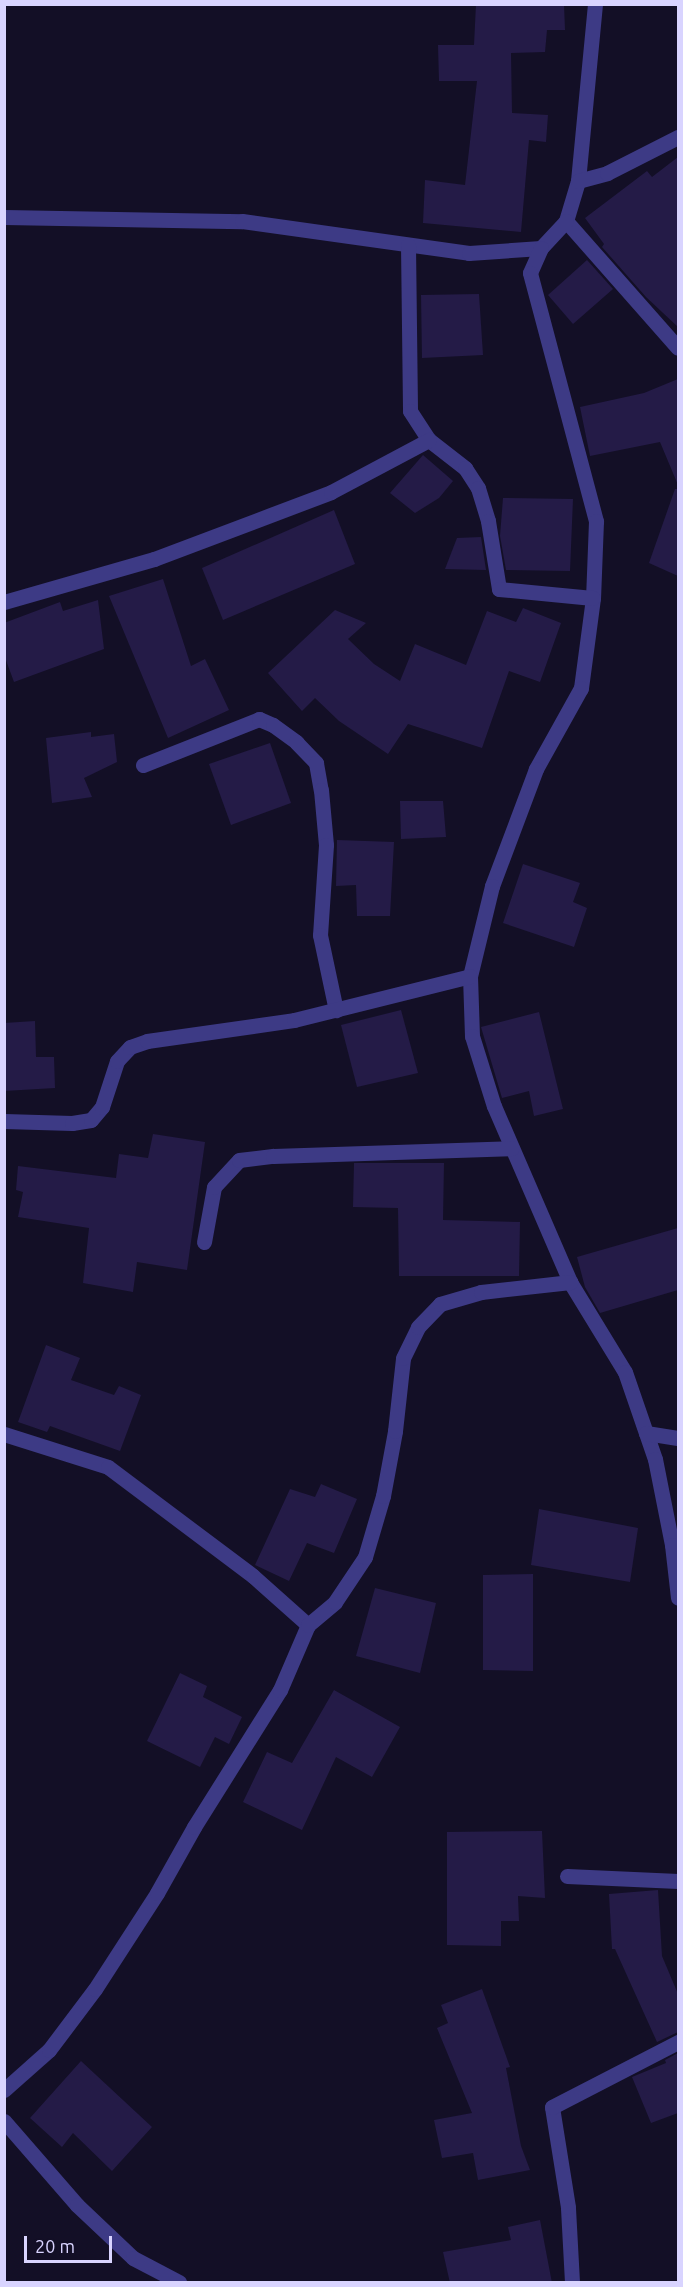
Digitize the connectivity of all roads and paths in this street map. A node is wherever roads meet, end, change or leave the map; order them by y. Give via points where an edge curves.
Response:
1 (596, 4) edge
2 (678, 136) edge
3 (578, 181) junction
4 (4, 217) edge
5 (566, 221) junction
6 (408, 245) junction
7 (541, 248) junction
8 (678, 348) edge
9 (429, 440) junction
10 (593, 598) junction
11 (4, 602) edge
12 (143, 765) dead end
13 (470, 976) junction
14 (336, 1010) junction
15 (4, 1121) edge
16 (512, 1148) junction
17 (204, 1242) dead end
18 (570, 1282) junction
19 (646, 1433) junction
20 (4, 1434) edge
21 (678, 1438) edge
22 (678, 1598) edge
23 (308, 1625) junction
24 (567, 1876) dead end
25 (678, 1881) edge
26 (678, 2043) edge
27 (4, 2090) edge
28 (4, 2121) edge
29 (179, 2283) edge
30 (572, 2283) edge

1 - 3 street
2 - 3 street via 608,173
3 - 5 street
4 - 6 street via 242,221
5 - 7 street
5 - 8 street
6 - 7 street via 469,253
6 - 9 street via 410,411
7 - 10 street via 530,273 596,521
9 - 10 street via 465,468 478,488 488,521 499,589
9 - 11 street via 331,492 153,559
10 - 13 street via 581,688 536,769 492,886
12 - 14 street via 259,719 288,736 316,763 326,845 320,935
13 - 14 street
13 - 16 street via 472,1036
14 - 15 street via 294,1020 147,1041 130,1047 117,1061 102,1107 91,1120
16 - 17 street via 238,1160 214,1187
16 - 18 street
18 - 19 street via 625,1372
18 - 23 street via 460,1298 440,1304 418,1327 403,1358 387,1474 365,1557 335,1602
19 - 21 street
19 - 22 street via 672,1545
20 - 23 street via 108,1467 253,1576
23 - 27 street via 280,1690 95,1989 49,2050
24 - 25 street
26 - 30 street via 552,2107 568,2207
28 - 29 street via 77,2205 134,2258

